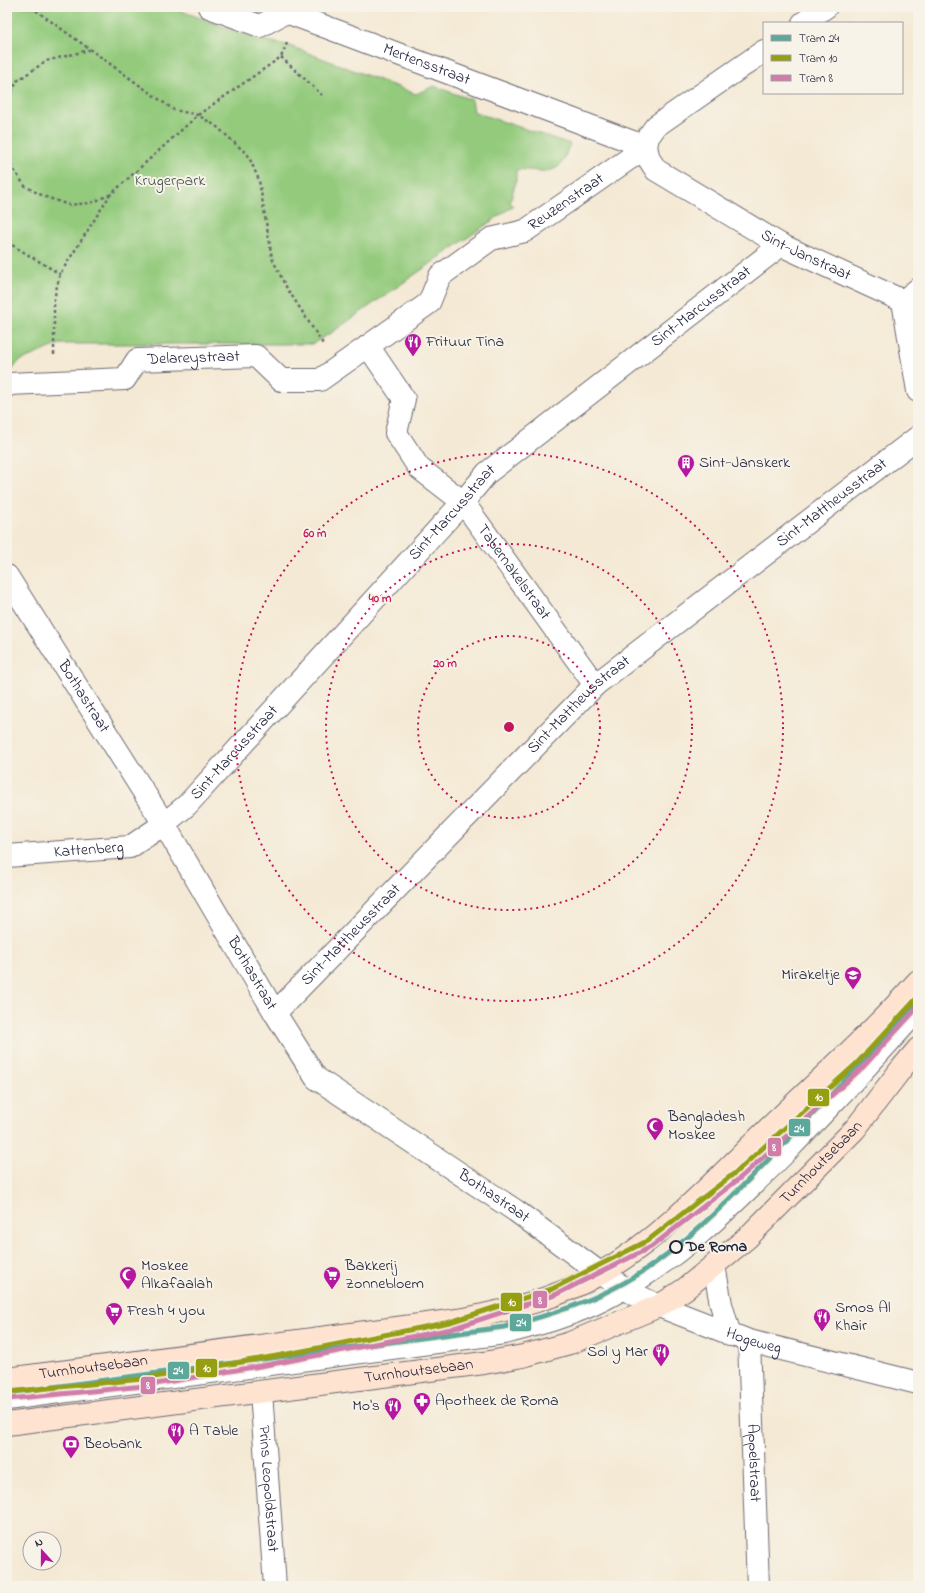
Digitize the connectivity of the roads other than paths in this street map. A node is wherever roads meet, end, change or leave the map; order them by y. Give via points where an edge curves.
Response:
1 (209, 7) edge
2 (826, 7) edge
3 (804, 22) edge
4 (763, 52) edge
5 (646, 147) junction
6 (781, 245) junction
7 (911, 295) edge
8 (368, 346) junction
9 (8, 385) edge
10 (918, 391) edge
11 (918, 437) edge
12 (463, 502) junction
13 (7, 576) edge
14 (595, 685) junction
15 (164, 824) junction
16 (7, 856) edge
17 (918, 981) edge
18 (275, 1013) junction
19 (918, 1014) edge
20 (918, 1049) edge
21 (714, 1266) junction
22 (600, 1273) junction
23 (628, 1290) junction
24 (659, 1306) junction
25 (739, 1338) junction
26 (7, 1379) edge
27 (918, 1383) edge
28 (261, 1392) junction
29 (7, 1402) edge
30 (7, 1424) edge
31 (275, 1586) edge
32 (758, 1586) edge

1 - 5 street, Mertensstraat via 260,26 286,12
2 - 3 street
4 - 5 street via 656,126 648,136
5 - 6 street, Sint-Janstraat via 649,159 656,170
5 - 8 street, Reuzenstraat via 524,231 491,239 440,276 429,303
6 - 7 street, Sint-Janstraat
6 - 12 street, Sint-Marcusstraat via 487,473
7 - 10 street, Sint-Janstraat
8 - 9 street, Delareystraat via 320,380 281,380 256,356 137,360 125,379
8 - 12 street, Tabernakelstraat via 404,399 396,433 419,468
11 - 14 street, Sint-Mattheusstraat
12 - 14 street, Tabernakelstraat
12 - 15 street, Sint-Marcusstraat via 187,805
13 - 15 street, Bothastraat
14 - 18 street, Sint-Mattheusstraat
15 - 16 street, Kattenberg via 130,847
15 - 18 street, Bothastraat
17 - 22 main road, Turnhoutsebaan via 871,1032 709,1185 644,1242
18 - 22 street, Bothastraat via 316,1078 516,1212
19 - 23 lane via 809,1132 726,1214 661,1269
20 - 21 main road, Turnhoutsebaan via 855,1129 758,1227
21 - 24 main road, Turnhoutsebaan
21 - 25 street via 721,1304
22 - 23 street, Hogeweg
22 - 26 main road, Turnhoutsebaan via 540,1301 465,1318
23 - 24 street, Hogeweg
23 - 29 lane via 604,1303 572,1315 505,1336
24 - 25 street, Hogeweg
24 - 28 main road, Turnhoutsebaan via 570,1343 523,1356 454,1368
25 - 27 street, Hogeweg
25 - 32 street, Appelstraat
28 - 30 main road, Turnhoutsebaan
28 - 31 street, Prins Leopoldstraat

